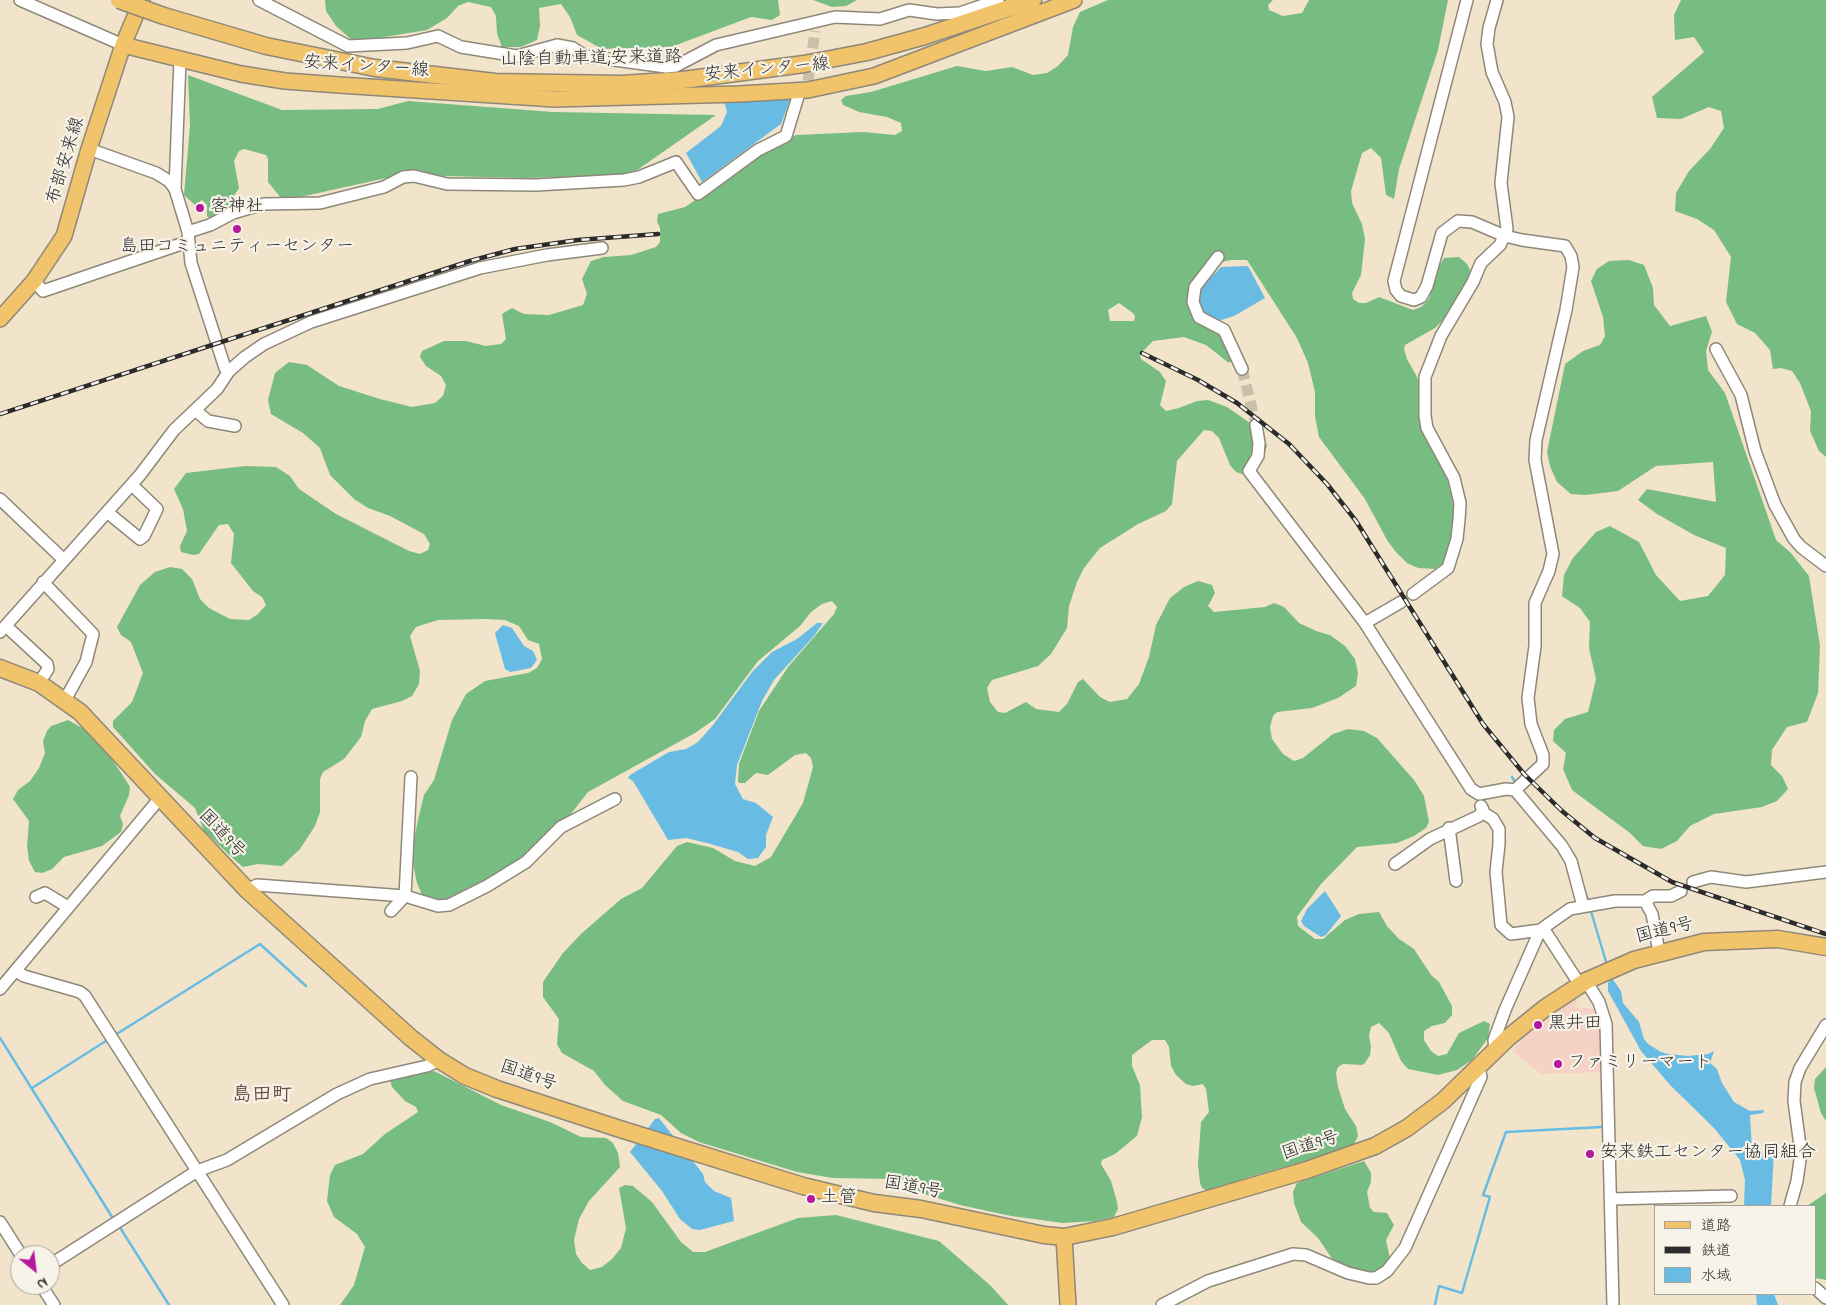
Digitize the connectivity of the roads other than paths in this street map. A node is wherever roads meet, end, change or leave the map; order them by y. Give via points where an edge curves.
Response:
1 (20, 0) edge
2 (119, 0) edge
3 (142, 0) edge
4 (259, 0) edge
5 (998, 0) edge
6 (1033, 0) edge
7 (1074, 0) edge
8 (1467, 0) edge
9 (1497, 0) edge
10 (123, 45) junction
11 (180, 60) junction
12 (806, 87) junction
13 (88, 149) junction
14 (176, 189) junction
15 (1505, 236) junction
16 (188, 237) junction
17 (602, 248) dead end
18 (1218, 257) dead end
19 (34, 281) junction
20 (0, 318) edge
21 (1716, 349) dead end
22 (1242, 369) tunnel mouth
23 (229, 371) junction
24 (195, 410) junction
25 (1256, 425) tunnel mouth
26 (234, 426) dead end
27 (133, 486) dead end
28 (0, 500) edge
29 (107, 512) junction
30 (64, 560) junction
31 (1826, 566) edge
32 (43, 582) junction
33 (1413, 594) dead end
34 (1401, 602) dead end
35 (1365, 623) junction
36 (3, 629) edge
37 (0, 668) edge
38 (39, 684) junction
39 (66, 700) junction
40 (411, 777) dead end
41 (1515, 790) junction
42 (1480, 794) junction
43 (160, 798) junction
44 (615, 799) dead end
45 (1482, 812) junction
46 (1449, 828) junction
47 (1395, 864) dead end
48 (1826, 872) edge
49 (1456, 882) dead end
50 (1692, 882) dead end
51 (246, 890) junction
52 (1680, 891) dead end
53 (405, 896) junction
54 (36, 897) dead end
55 (1645, 901) junction
56 (1587, 905) junction
57 (68, 907) junction
58 (390, 911) dead end
59 (1542, 929) junction
60 (1826, 947) edge
61 (1659, 952) junction
62 (16, 970) junction
63 (1583, 983) junction
64 (0, 989) edge
65 (1826, 1026) edge
66 (1495, 1050) junction
67 (439, 1060) junction
68 (1479, 1067) junction
69 (197, 1171) junction
70 (1731, 1196) dead end
71 (1611, 1199) junction
72 (1790, 1205) edge
73 (0, 1222) edge
74 (1064, 1237) junction
75 (15, 1245) edge
76 (60, 1259) edge
77 (1816, 1289) edge
78 (1826, 1298) edge
79 (283, 1305) edge
80 (1068, 1305) edge
81 (1162, 1305) edge
82 (1613, 1305) edge

1 - 10 street
2 - 6 highway, 山陰自動車道;安来道路, bridge via 266,46 375,68 495,82 621,84 692,79 813,63 925,36
3 - 10 main road, 布部安来線
4 - 5 street via 348,46 407,43 438,36 461,48 516,56 556,45 573,48 585,56 666,67 676,66 716,45 815,26 835,17 880,19 909,10 960,13
7 - 12 main road, 安来インター線 via 874,76
8 - 15 street via 1394,276 1396,290 1401,296 1414,300 1424,294 1439,238 1451,224 1472,222
9 - 15 street via 1487,44 1492,72 1508,117 1501,183 1507,229
10 - 11 main road, 安来インター線
10 - 13 main road, 布部安来線
11 - 12 main road, 安来インター線 via 285,81 555,99 633,98
11 - 14 street
12 - 16 street via 786,136 758,150 698,194 676,162 639,178 536,185 447,184 414,176 320,203 256,206
13 - 14 street via 156,173
13 - 19 main road, 布部安来線 via 64,236
14 - 16 street
15 - 33 street via 1481,263 1441,336 1427,370 1427,428 1454,478 1460,503 1459,520 1448,568
15 - 41 street via 1565,246 1570,250 1573,267 1536,440 1535,460 1553,554 1535,603 1535,646 1528,698 1531,724 1544,755 1543,764
16 - 19 street via 43,291
16 - 23 street via 191,263 225,368
17 - 23 street via 480,268 337,313 264,344
18 - 22 street via 1195,287 1193,302 1199,317 1224,330
19 - 20 main road, 布部安来線
21 - 31 street via 1741,395 1755,451 1775,505 1801,547
23 - 24 street via 217,389
24 - 26 street via 208,421
24 - 29 street via 174,430
25 - 35 street via 1258,456 1249,471
27 - 29 street via 157,509 142,540
28 - 30 street
29 - 30 street
30 - 32 street
32 - 36 street
32 - 39 street via 93,634 86,662
34 - 35 street
35 - 42 street via 1471,789
36 - 38 street via 47,664 48,669
37 - 38 highway, 国道9号
38 - 39 highway, 国道9号
39 - 43 highway, 国道9号
40 - 53 street
41 - 42 street
41 - 56 street via 1562,846
42 - 45 street
43 - 51 highway, 国道9号
43 - 57 street
44 - 53 street via 561,827 526,862 456,902 438,906
45 - 46 street via 1474,819
45 - 59 street via 1494,819 1499,829 1496,872 1500,922 1511,934
46 - 47 street
46 - 49 street
48 - 50 street via 1746,882 1711,877
51 - 53 street via 257,885
51 - 67 highway, 国道9号
52 - 55 street via 1670,896 1653,896
53 - 58 street
54 - 57 street via 45,893
55 - 56 street
55 - 61 street via 1652,914
56 - 59 street via 1570,909
57 - 62 street
59 - 63 street
59 - 66 street via 1505,1010 1494,1040
60 - 61 highway, 国道9号 via 1778,939 1744,939 1704,942
61 - 63 highway, 国道9号 via 1610,969
62 - 64 street
62 - 69 street via 24,976 80,992
63 - 66 highway, 国道9号 via 1527,1022
63 - 71 street via 1599,1002 1606,1024
65 - 72 street via 1795,1082 1794,1101 1801,1153
66 - 68 highway, 国道9号
67 - 69 street via 359,1083 227,1160
67 - 74 highway, 国道9号 via 465,1076 497,1089 803,1186 874,1203
68 - 74 highway, 国道9号 via 1443,1101 1407,1128 1368,1149 1122,1225
68 - 81 street via 1481,1077 1405,1248 1388,1271 1376,1278 1368,1278 1306,1255 1293,1254 1208,1281
69 - 76 street
69 - 79 street
70 - 71 street
71 - 82 street
73 - 75 street
74 - 80 main road
77 - 78 street

